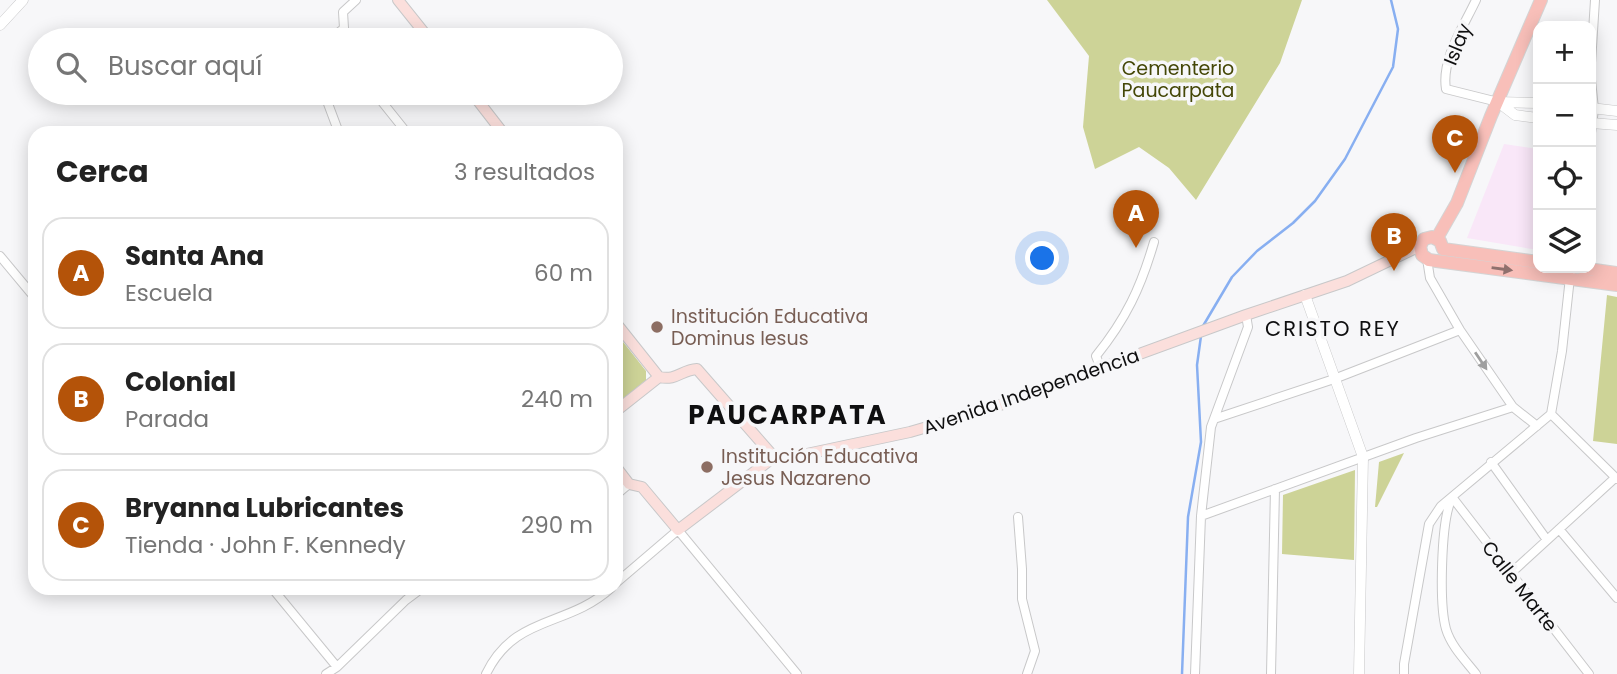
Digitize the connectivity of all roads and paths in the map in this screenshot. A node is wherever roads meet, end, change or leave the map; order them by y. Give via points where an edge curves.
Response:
1 (23, 0) edge
2 (356, 0) edge
3 (398, 0) edge
4 (1476, 0) edge
5 (1541, 0) edge
6 (1595, 0) edge
7 (1594, 21) edge
8 (0, 25) edge
9 (344, 28) edge
10 (420, 28) edge
11 (1498, 102) junction
12 (1533, 103) edge
13 (329, 105) edge
14 (385, 105) edge
15 (481, 105) edge
16 (1596, 108) edge
17 (1617, 111) edge
18 (1533, 117) edge
19 (1617, 125) edge
20 (337, 126) edge
21 (401, 126) edge
22 (497, 126) edge
23 (1596, 126) edge
24 (1154, 242) dead end
25 (1431, 251) junction
26 (0, 256) edge
27 (1533, 261) edge
28 (1533, 267) edge
29 (1596, 270) edge
30 (1617, 272) edge
31 (1570, 273) edge
32 (1617, 285) edge
33 (28, 290) edge
34 (1305, 295) junction
35 (1245, 315) junction
36 (1460, 330) junction
37 (623, 332) edge
38 (1101, 369) junction
39 (659, 377) junction
40 (1334, 379) junction
41 (623, 405) edge
42 (1513, 407) junction
43 (1551, 414) junction
44 (1214, 419) junction
45 (1537, 426) junction
46 (774, 457) junction
47 (1363, 457) junction
48 (1491, 462) junction
49 (623, 476) edge
50 (1616, 479) edge
51 (629, 484) junction
52 (623, 489) edge
53 (1275, 489) junction
54 (1452, 498) junction
55 (1201, 516) junction
56 (1018, 517) dead end
57 (1559, 529) junction
58 (678, 530) junction
59 (1547, 540) junction
60 (1510, 574) junction
61 (623, 577) edge
62 (278, 595) edge
63 (413, 595) edge
64 (603, 595) edge
65 (1617, 598) edge
66 (337, 667) junction
67 (326, 674) edge
68 (486, 674) edge
69 (797, 674) edge
70 (1027, 674) edge
71 (1195, 674) edge
72 (1271, 674) edge
73 (1359, 674) edge
74 (1404, 674) edge
75 (1476, 674) edge
76 (1589, 674) edge

1 - 8 street
2 - 9 street via 342,12
3 - 10 main road
4 - 11 street, Islay via 1449,59 1446,89
5 - 11 main road
6 - 7 street
11 - 12 street
11 - 18 street via 1515,115
11 - 25 main road via 1457,203
13 - 20 street
14 - 21 street
15 - 22 main road
16 - 17 street
19 - 23 street
24 - 38 street via 1132,303 1096,356
25 - 27 main road
25 -> 28 main road
25 - 34 main road, Avenida Independencia via 1396,259
25 - 36 street via 1430,278
26 - 33 street
29 - 30 main road
31 - 32 main road
31 - 43 street
34 - 35 main road, Avenida Independencia
34 - 40 street
35 - 38 main road, Avenida Independencia
35 - 44 street via 1248,327
36 - 40 street
36 -> 42 street
37 - 39 main road
38 - 46 main road, Avenida Independencia via 910,432 783,459
39 - 41 main road
39 - 46 main road via 676,377 697,369
40 - 44 street
40 - 47 street
42 - 45 street
42 - 47 street
43 - 45 street
43 - 50 street
44 - 55 street
45 - 48 street
46 - 58 main road
47 - 53 street
47 - 73 street
48 - 54 street
48 - 59 street
49 - 51 main road
50 - 57 street
51 - 52 street
51 - 58 main road via 642,487
53 - 55 street
53 - 72 street
54 - 60 street, Calle Marte
54 - 74 street via 1435,514 1425,535
54 - 75 street via 1444,527 1443,609 1451,642
55 - 71 street
56 - 70 street via 1022,599 1035,651
57 - 59 street
57 - 65 street
58 - 61 street
58 - 69 street
59 - 60 street
60 - 76 street, Calle Marte
62 - 66 street
63 - 66 street
64 - 68 street via 514,637
66 - 67 street

